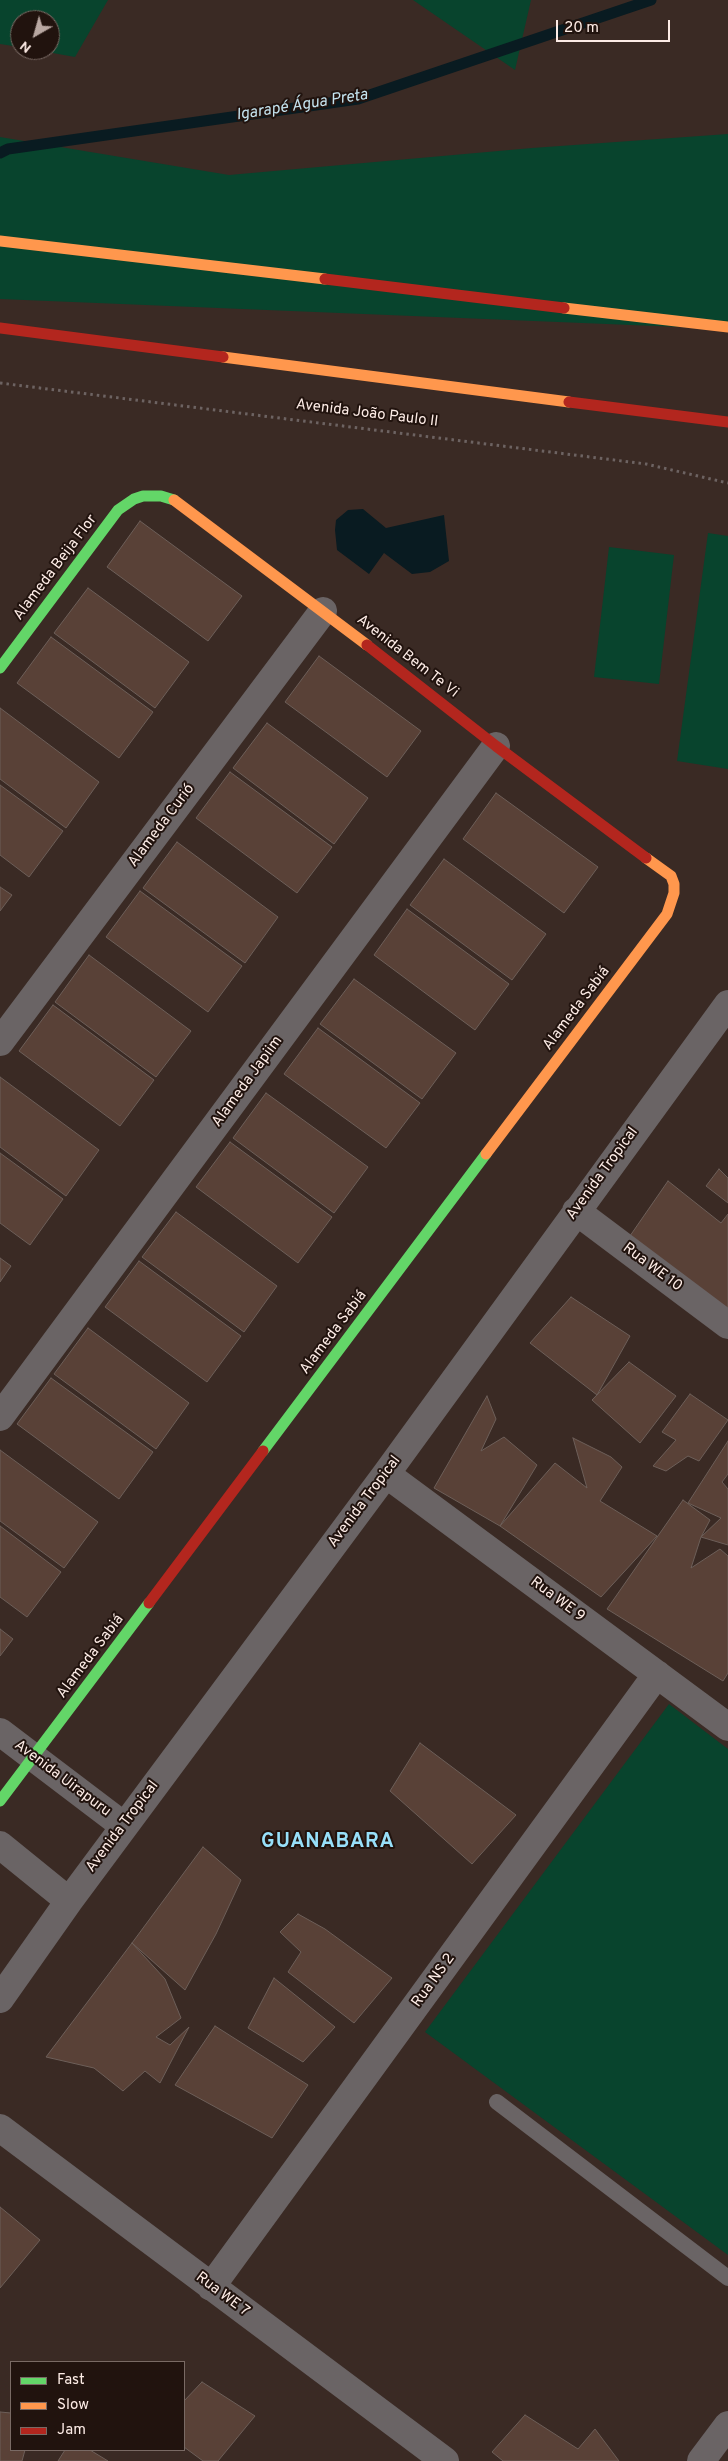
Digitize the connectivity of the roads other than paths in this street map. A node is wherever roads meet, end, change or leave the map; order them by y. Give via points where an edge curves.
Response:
1 (0, 241) edge
2 (728, 327) edge
3 (0, 328) edge
4 (728, 422) edge
5 (118, 510) joint
6 (323, 611) junction
7 (0, 668) edge
8 (496, 746) junction
9 (671, 876) joint
10 (728, 1004) edge
11 (0, 1042) edge
12 (576, 1211) junction
13 (728, 1324) edge
14 (0, 1417) edge
15 (386, 1474) junction
16 (657, 1674) junction
17 (728, 1726) edge
18 (0, 1732) edge
19 (34, 1757) junction
20 (0, 1801) edge
21 (124, 1826) junction
22 (0, 1845) edge
23 (69, 1901) junction
24 (0, 1998) edge
25 (497, 2102) dead end
26 (0, 2128) edge
27 (728, 2278) edge
28 (211, 2287) junction
29 (728, 2425) edge
30 (445, 2461) edge
31 (701, 2461) edge

1 - 2 street
3 - 4 street
5 - 6 street, Avenida Bem Te Vi via 143,496 161,496 178,501
5 - 7 street, Alameda Beija Flor
6 - 8 street, Avenida Bem Te Vi
6 - 11 street, Alameda Curió
8 - 9 street, Avenida Bem Te Vi
8 - 14 street, Alameda Japiim
9 - 19 street, Alameda Sabiá via 674,893 667,914
10 - 12 street, Avenida Tropical
12 - 13 street, Rua WE 10
12 - 15 street, Avenida Tropical
15 - 16 street, Rua WE 9
15 - 21 street, Avenida Tropical
16 - 17 street, Rua WE 9
16 - 28 street, Rua NS 2
18 - 19 street, Avenida Uirapuru
19 - 20 street, Alameda Sabiá
19 - 21 street, Avenida Uirapuru
21 - 23 street, Avenida Tropical
22 - 23 street
23 - 24 street, Avenida Tropical
25 - 27 lane
26 - 28 street, Rua WE 7
28 - 30 street, Rua WE 7
29 - 31 street

